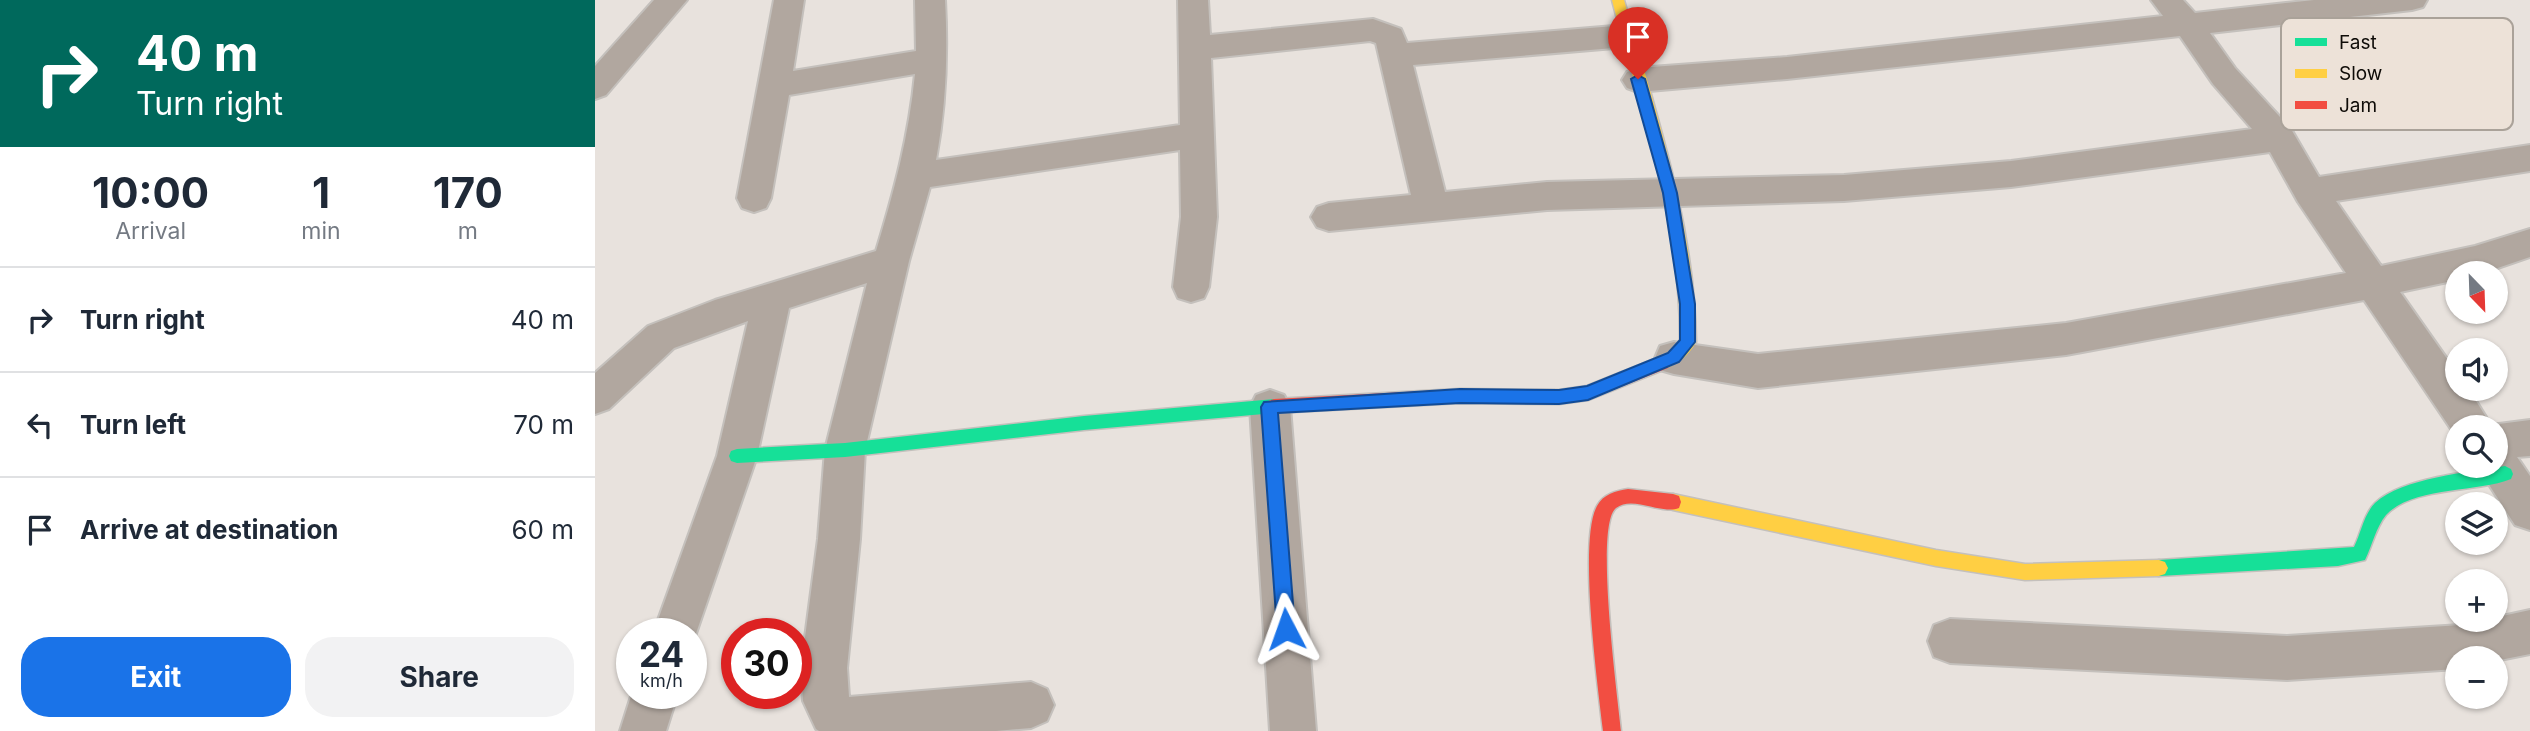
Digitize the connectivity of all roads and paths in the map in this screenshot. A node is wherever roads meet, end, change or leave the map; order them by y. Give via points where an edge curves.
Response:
1 (672, 0) edge
2 (789, 0) edge
3 (930, 0) edge
4 (1193, 0) edge
5 (1618, 0) edge
6 (2167, 0) edge
7 (2412, 0) edge
8 (2189, 26) junction
9 (1626, 36) junction
10 (1195, 48) junction
11 (1396, 55) junction
12 (932, 60) junction
13 (1638, 79) junction
14 (776, 85) junction
15 (595, 87) edge
16 (1197, 135) junction
17 (2279, 138) junction
18 (2530, 158) edge
19 (916, 176) junction
20 (2310, 192) junction
21 (1670, 193) junction
22 (754, 198) dead end
23 (1432, 208) junction
24 (1329, 216) dead end
25 (2530, 243) edge
26 (891, 261) junction
27 (2373, 283) junction
28 (1191, 286) dead end
29 (772, 299) junction
30 (1674, 358) junction
31 (595, 397) edge
32 (1269, 407) junction
33 (2465, 415) edge
34 (2530, 438) edge
35 (845, 450) junction
36 (2508, 453) edge
37 (737, 456) junction
38 (2508, 474) edge
39 (2450, 478) edge
40 (2530, 511) edge
41 (681, 618) edge
42 (2530, 632) edge
43 (1950, 641) dead end
44 (1031, 705) dead end
45 (650, 709) edge
46 (643, 731) edge
47 (1293, 731) edge
48 (1612, 731) edge

1 - 15 street
2 - 14 street
3 - 12 street
4 - 10 street
5 - 9 street
6 - 8 street
7 - 8 street
8 - 13 street
8 - 17 street via 2224,76
9 - 11 street
9 - 13 street
10 - 11 street via 1373,30 1390,37
10 - 16 street
11 - 23 street
12 - 14 street
12 - 19 street
13 - 21 street
14 - 22 street
16 - 19 street
16 - 28 street via 1199,217
17 - 20 street
17 - 21 street via 2011,174 1845,188
18 - 20 street
19 - 26 street
20 - 27 street
21 - 23 street via 1547,197
21 - 30 street via 1690,329 1688,342
23 - 24 street
25 - 27 street via 2475,261
26 - 29 street
26 - 35 street
27 - 30 street via 2066,339 1758,371
27 - 33 street
29 - 31 street via 661,337
29 - 37 street
30 - 32 street via 1588,393 1559,397 1460,396
32 - 35 street
32 - 47 street
34 - 36 street
35 - 37 street
35 - 44 street via 824,668 826,701 832,713 849,721
37 - 41 street
38 - 40 street
39 - 48 street via 2384,505 2359,554 2204,568 2098,571 2025,572 1936,558 1674,502 1635,497 1613,500 1602,512 1599,534 1602,639
42 - 43 street via 2461,647 2287,658
45 - 46 street

